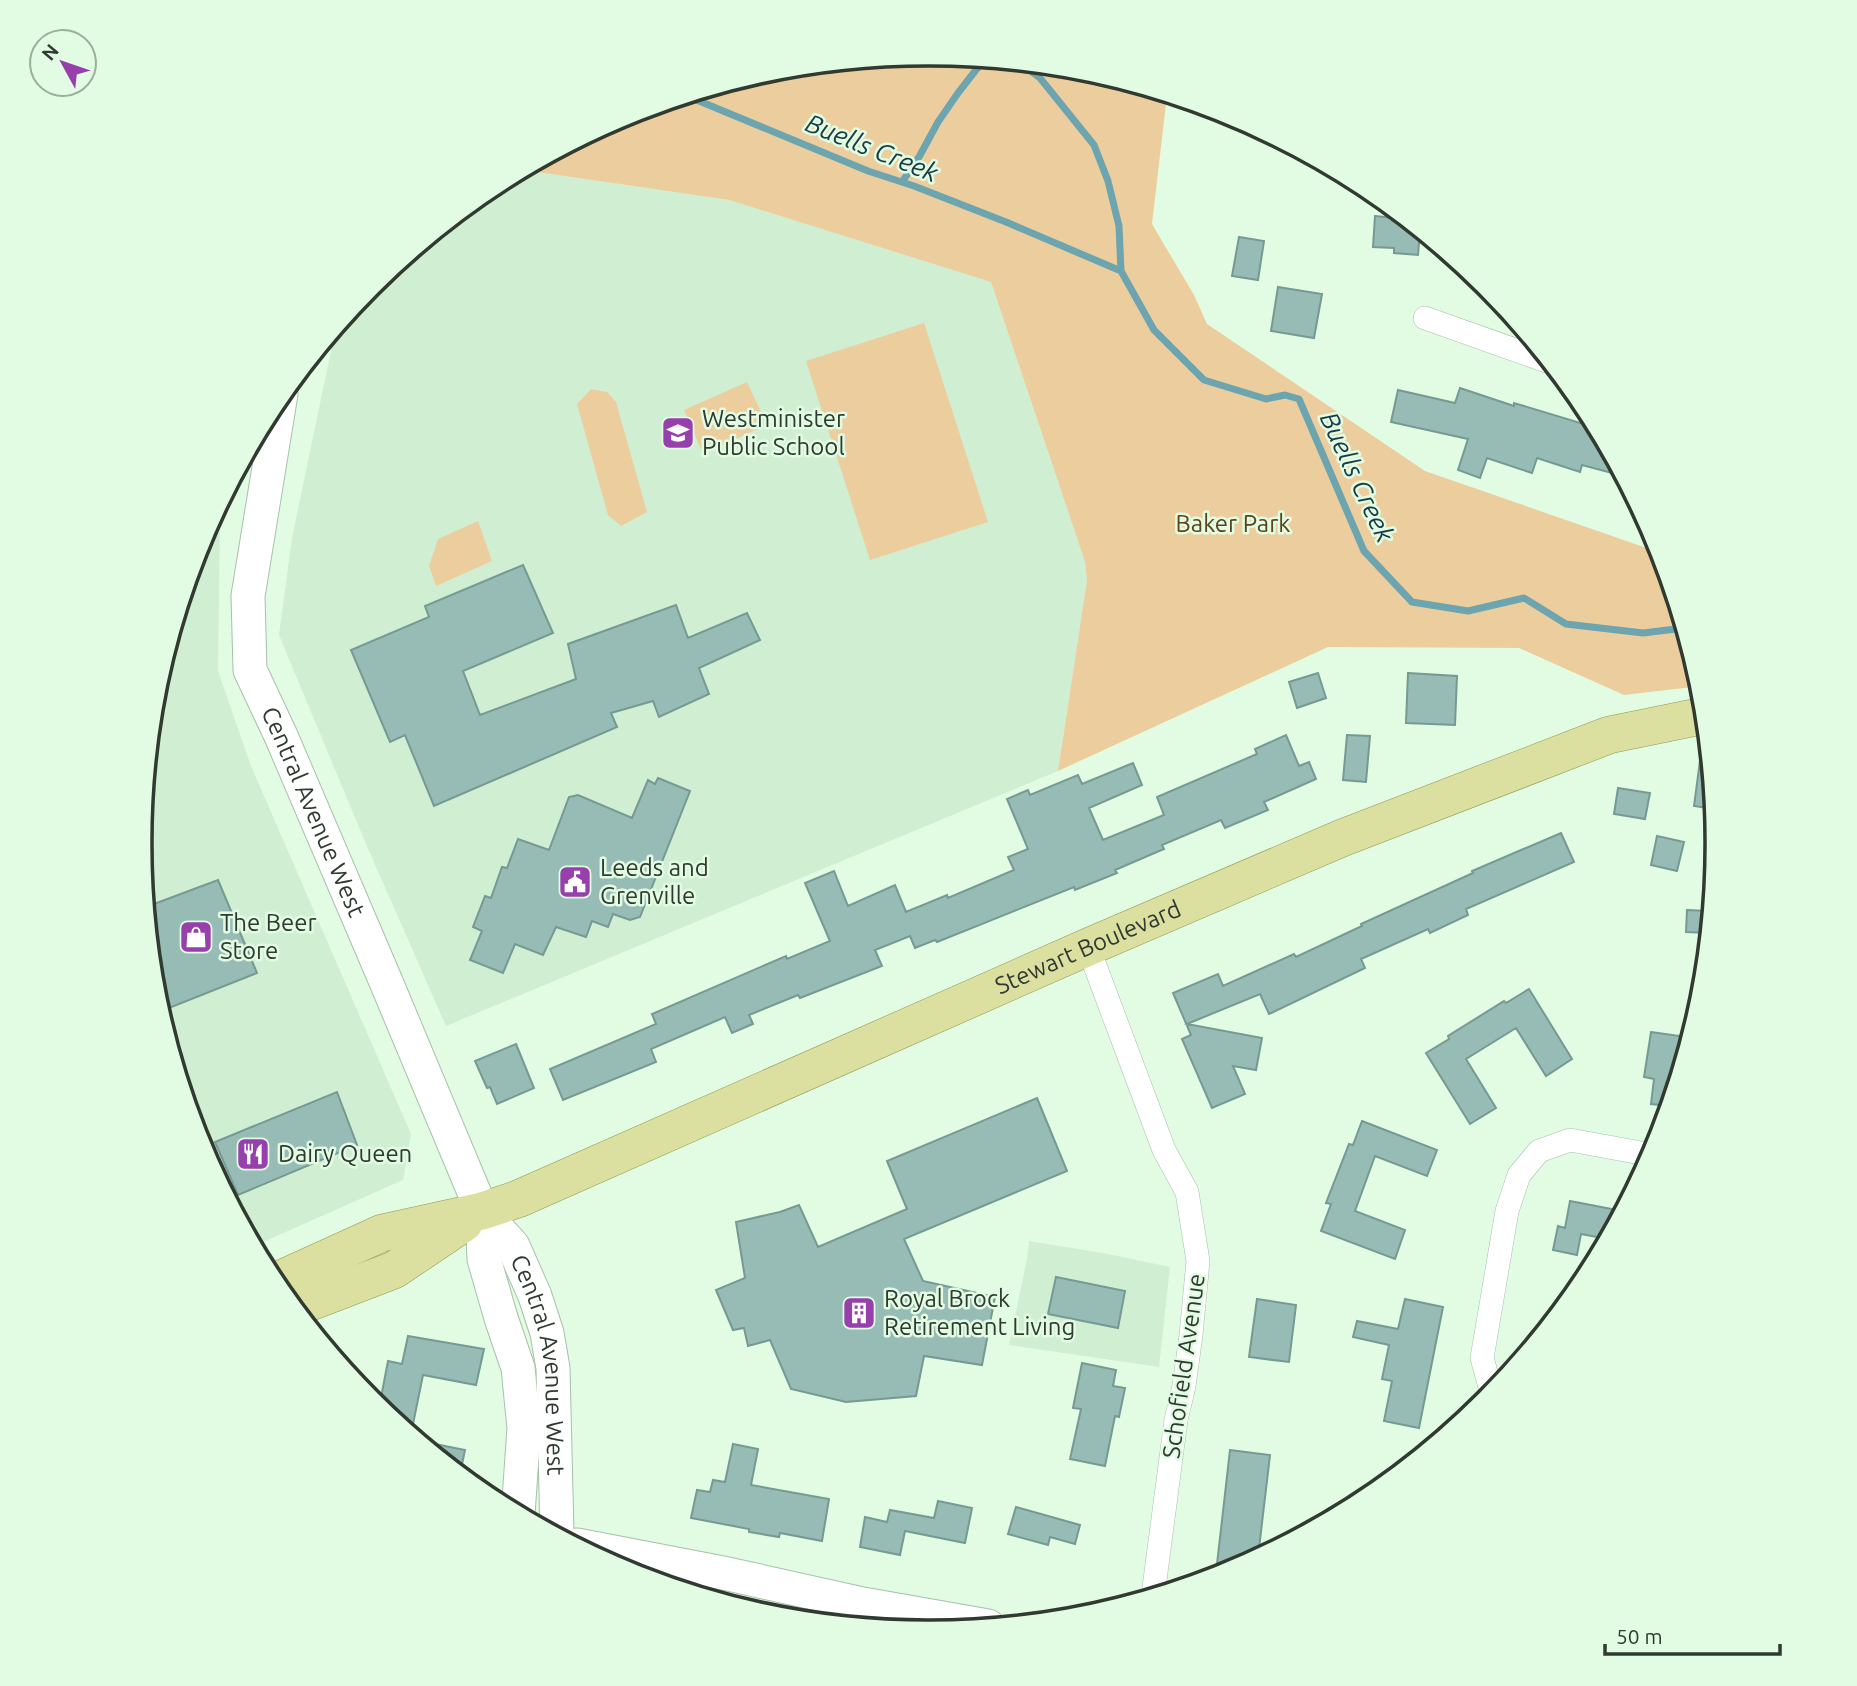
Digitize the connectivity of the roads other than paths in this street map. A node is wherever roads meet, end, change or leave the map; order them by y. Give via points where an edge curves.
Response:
1 (1425, 318) dead end
2 (1534, 357) edge
3 (276, 423) edge
4 (1694, 718) edge
5 (1088, 947) junction
6 (1640, 1153) edge
7 (482, 1211) junction
8 (285, 1277) edge
9 (304, 1305) edge
10 (1488, 1381) edge
11 (519, 1502) edge
12 (557, 1524) edge
13 (613, 1552) edge
14 (1154, 1585) edge
15 (863, 1615) edge
16 (913, 1619) edge

1 - 2 street
3 - 7 street, Central Avenue West via 248,596 250,670
4 - 5 main road, Stewart Boulevard via 1597,740 1342,838
5 - 7 main road, Stewart Boulevard
5 - 14 street, Schofield Avenue via 1164,1150 1186,1192 1198,1261
6 - 10 street via 1570,1140 1539,1151 1519,1175 1507,1211 1482,1358
7 - 8 main road, Stewart Boulevard via 382,1233
7 - 9 main road, Stewart Boulevard via 394,1270
7 - 11 street, Central Avenue West via 484,1259 518,1368 524,1427
7 - 12 street, Central Avenue West via 513,1246 547,1332 553,1368
13 - 15 street via 728,1574
15 - 16 street

